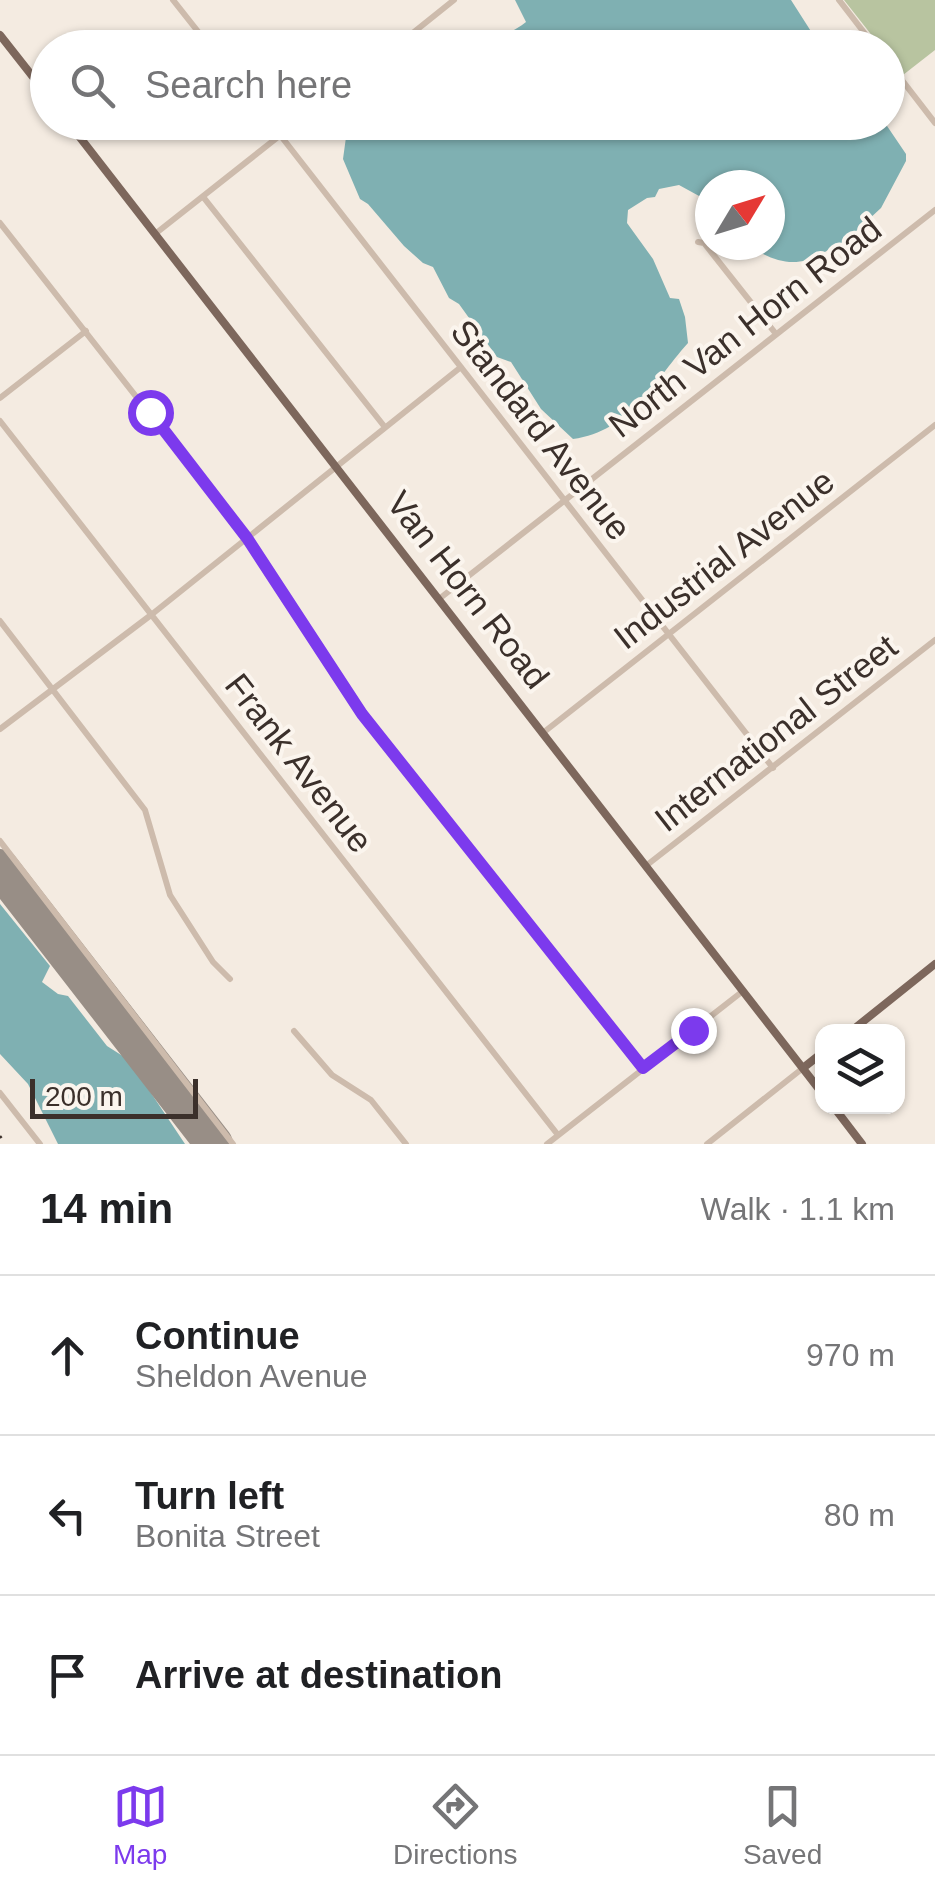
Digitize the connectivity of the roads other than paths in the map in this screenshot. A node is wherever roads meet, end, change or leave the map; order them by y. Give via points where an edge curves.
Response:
1 (173, 0) edge
2 (454, 0) edge
3 (839, 0) edge
4 (197, 30) edge
5 (416, 30) edge
6 (862, 30) edge
7 (0, 35) edge
8 (30, 73) edge
9 (905, 84) edge
10 (935, 122) edge
11 (82, 140) edge
12 (274, 140) edge
13 (284, 140) edge
14 (204, 198) junction
15 (935, 210) edge
16 (0, 223) edge
17 (155, 234) junction
18 (717, 260) edge
19 (86, 331) junction
20 (776, 334) junction
21 (460, 367) junction
22 (0, 398) edge
23 (0, 421) edge
24 (935, 425) edge
25 (384, 426) junction
26 (335, 466) junction
27 (565, 501) junction
28 (247, 538) junction
29 (439, 599) junction
30 (151, 615) junction
31 (0, 621) edge
32 (668, 634) junction
33 (935, 640) edge
34 (52, 688) junction
35 (0, 728) edge
36 (544, 732) junction
37 (773, 768) junction
38 (0, 841) edge
39 (647, 865) junction
40 (935, 964) edge
41 (230, 979) dead end
42 (743, 991) junction
43 (860, 1024) edge
44 (294, 1031) dead end
45 (815, 1059) edge
46 (643, 1068) junction
47 (803, 1068) junction
48 (815, 1084) edge
49 (0, 1093) edge
50 (839, 1114) edge
51 (558, 1135) junction
52 (40, 1144) edge
53 (233, 1144) edge
54 (406, 1144) edge
55 (547, 1144) edge
56 (707, 1144) edge
57 (862, 1144) edge

1 - 4 street
2 - 5 street
3 - 6 street
7 - 8 main road
9 - 10 street
11 - 17 main road, Van Horn Road
12 - 14 street
13 - 21 street, Standard Avenue
14 - 17 street
14 - 25 street
15 - 20 street, North Van Horn Road
16 - 19 street
17 - 26 main road, Van Horn Road
18 - 20 street
19 - 22 street
19 - 28 street
20 - 27 street, North Van Horn Road
21 - 25 street
21 - 27 street, Standard Avenue
23 - 30 street, Frank Avenue
24 - 32 street, Industrial Avenue
25 - 26 street
26 - 28 street
26 - 29 main road, Van Horn Road
27 - 29 street, North Van Horn Road
27 - 32 street, Standard Avenue
28 - 30 street
28 - 46 street via 362,714
29 - 36 main road, Van Horn Road
30 - 34 street
30 - 51 street, Frank Avenue
31 - 34 street
32 - 36 street, Industrial Avenue
32 - 37 street, Standard Avenue
33 - 37 street, International Street
34 - 35 street
34 - 41 street via 145,810 170,895
36 - 39 main road, Van Horn Road
37 - 39 street, International Street
38 - 53 street
39 - 42 main road, Van Horn Road
40 - 43 main road
42 - 46 street
42 - 47 main road, Van Horn Road
44 - 54 street via 332,1075 371,1100
45 - 47 main road
46 - 51 street
47 - 48 main road, Van Horn Road
47 - 56 street
49 - 52 street
50 - 57 main road
51 - 55 street

